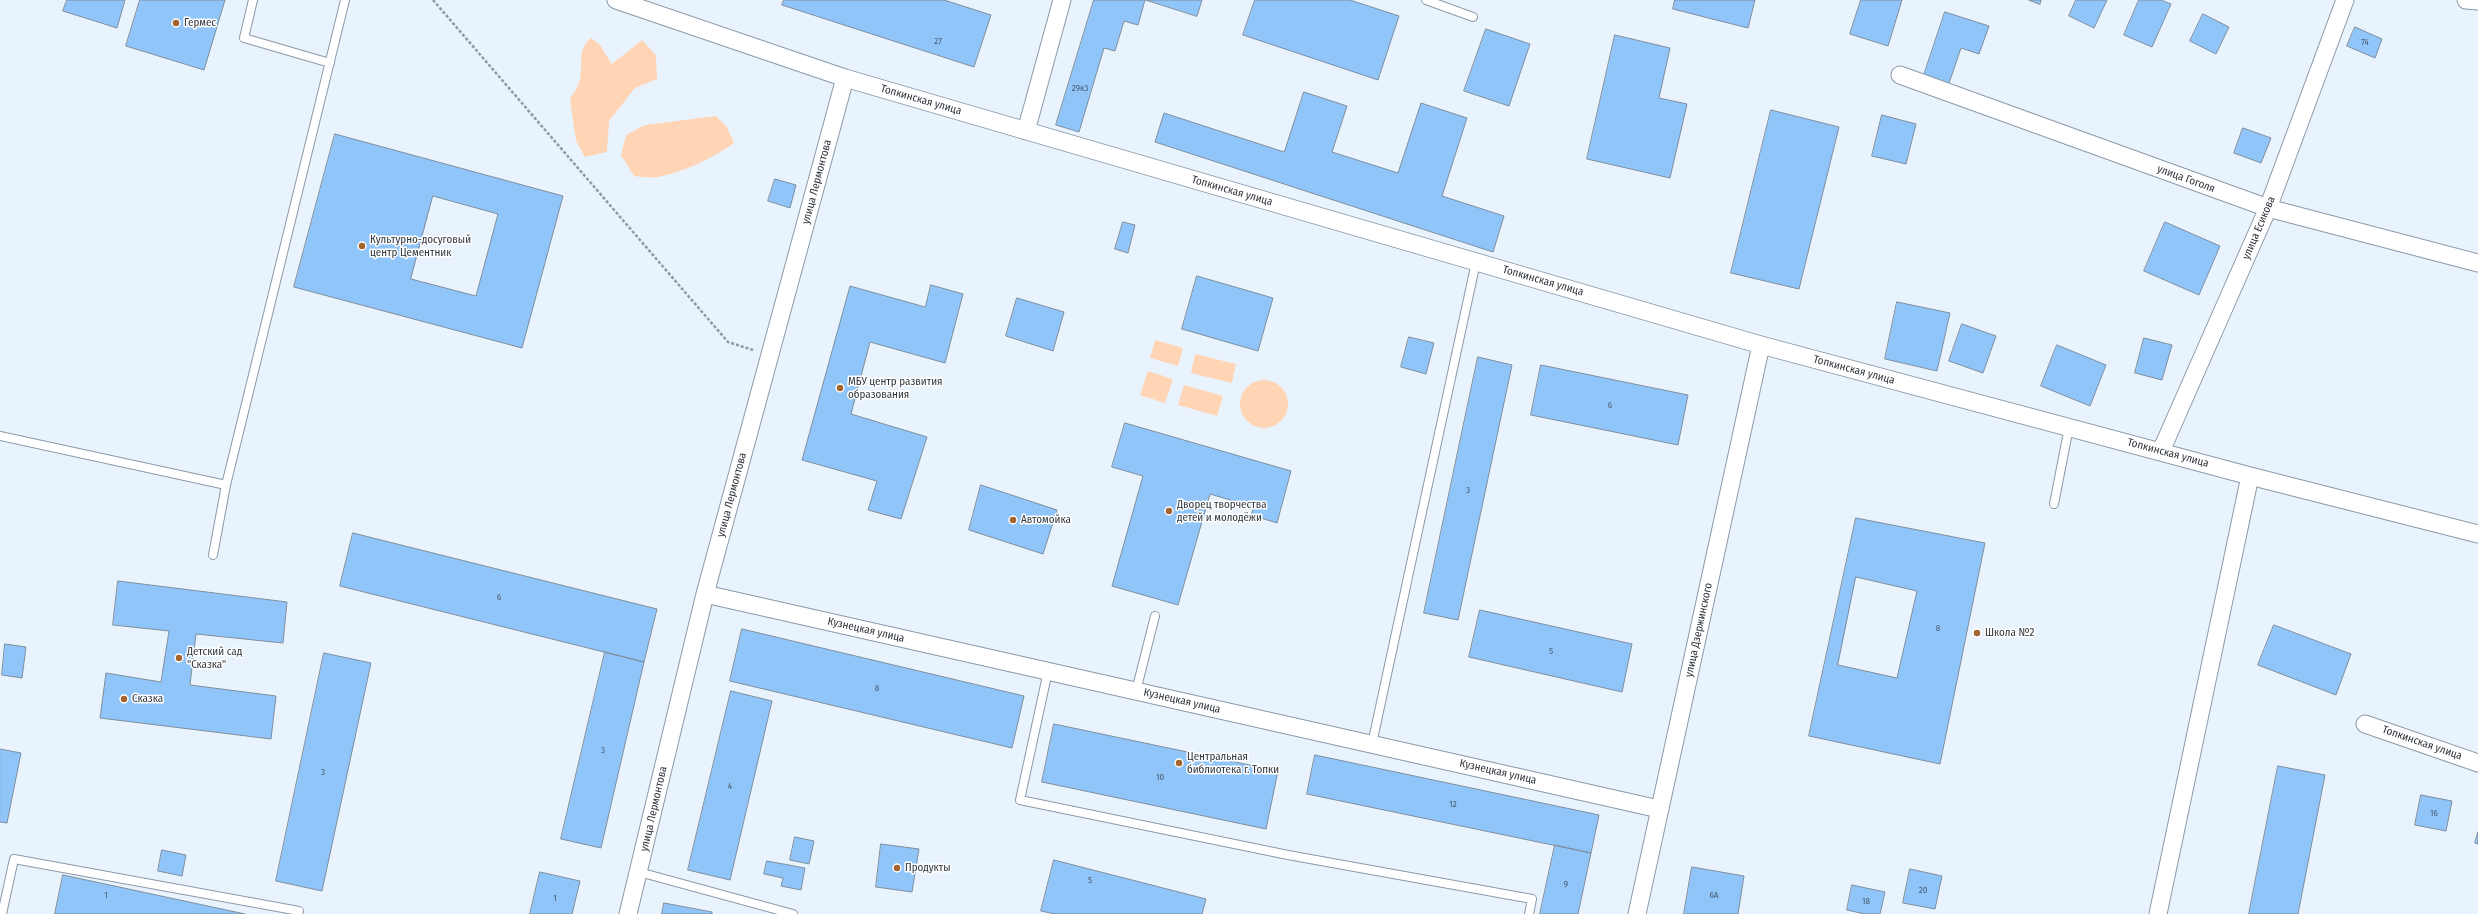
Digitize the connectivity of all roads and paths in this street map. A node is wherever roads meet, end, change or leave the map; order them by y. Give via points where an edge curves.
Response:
1 (253, 0) edge
2 (345, 0) edge
3 (433, 0) edge
4 (616, 0) edge
5 (1062, 0) edge
6 (1426, 0) edge
7 (2345, 0) edge
8 (2466, 0) edge
9 (2478, 1) edge
10 (1473, 17) dead end
11 (330, 63) junction
12 (1900, 75) dead end
13 (845, 78) junction
14 (1026, 131) junction
15 (2268, 208) junction
16 (1476, 262) junction
17 (2478, 263) edge
18 (1761, 345) junction
19 (770, 355) junction
20 (2069, 427) junction
21 (0, 436) edge
22 (2161, 451) junction
23 (2250, 476) junction
24 (226, 485) junction
25 (2054, 504) dead end
26 (2478, 534) edge
27 (213, 555) dead end
28 (705, 594) junction
29 (1155, 616) dead end
30 (1048, 671) junction
31 (1136, 691) junction
32 (2365, 724) dead end
33 (1372, 744) junction
34 (2478, 763) edge
35 (1660, 809) junction
36 (639, 872) junction
37 (2, 914) edge
38 (298, 914) edge
39 (628, 914) edge
40 (793, 914) edge
41 (1529, 914) edge
42 (1637, 914) edge
43 (2158, 914) edge

1 - 11 lane via 244,38
2 - 11 lane
3 - 19 path via 728,342
4 - 13 street, Топкинская улица
5 - 14 street
6 - 10 lane
7 - 15 street, улица Есикова
8 - 9 street
11 - 24 lane
12 - 15 street, улица Гоголя
13 - 14 street, Топкинская улица
13 - 19 street, улица Лермонтова
14 - 16 street, Топкинская улица
15 - 17 street, улица Гоголя
15 - 22 street, улица Есикова
16 - 18 street, Топкинская улица
16 - 33 lane
18 - 20 street, Топкинская улица
18 - 35 street, улица Дзержинского
19 - 28 street, улица Лермонтова
20 - 22 street, Топкинская улица
20 - 25 lane
21 - 24 lane
22 - 23 street, Топкинская улица
23 - 26 street, Топкинская улица
23 - 43 street
24 - 27 lane
28 - 30 street, Кузнецкая улица
28 - 36 street, улица Лермонтова
29 - 31 lane
30 - 31 street, Кузнецкая улица
30 - 41 lane via 1020,800 1288,855 1532,899
31 - 33 street, Кузнецкая улица
32 - 34 street, Топкинская улица
33 - 35 street, Кузнецкая улица
35 - 42 street, улица Дзержинского
36 - 39 street, улица Лермонтова
36 - 40 lane
37 - 38 lane via 14,859 299,911

